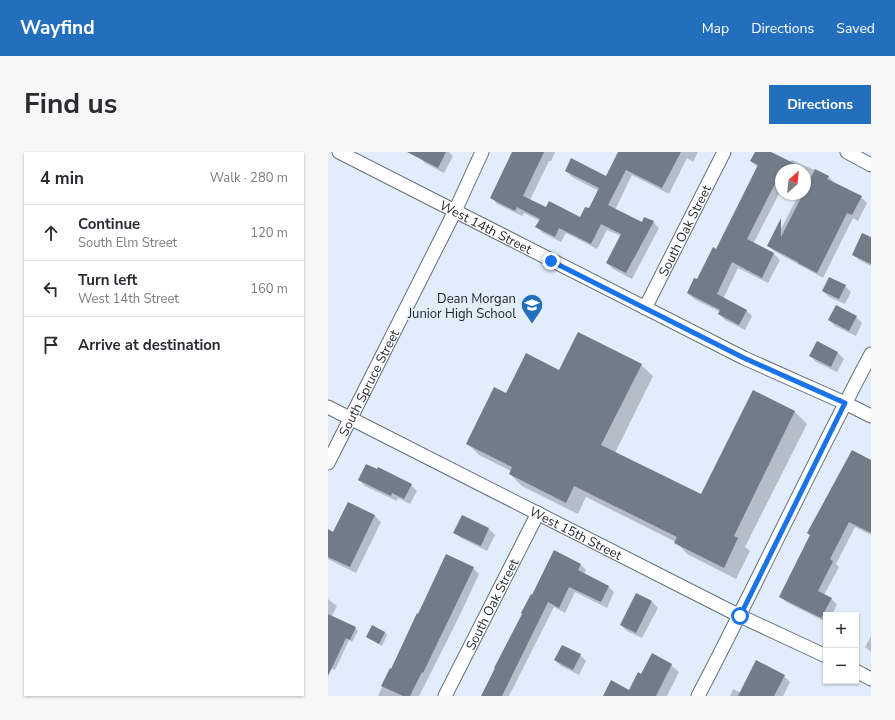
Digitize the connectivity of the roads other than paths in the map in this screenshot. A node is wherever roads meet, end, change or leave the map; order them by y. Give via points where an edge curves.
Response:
1 (339, 152) edge
2 (482, 152) edge
3 (724, 152) edge
4 (847, 152) edge
5 (871, 165) edge
6 (455, 211) junction
7 (645, 308) junction
8 (871, 354) edge
9 (845, 403) junction
10 (328, 407) edge
11 (871, 416) edge
12 (351, 418) junction
13 (328, 463) edge
14 (538, 513) junction
15 (740, 616) junction
16 (823, 655) edge
17 (859, 673) edge
18 (871, 679) edge
19 (445, 696) edge
20 (698, 696) edge

1 - 6 street, West 14th Street
2 - 6 street, South Spruce Street
3 - 7 street, South Oak Street
4 - 5 street
6 - 7 street, West 14th Street
6 - 12 street, South Spruce Street
7 - 9 street, West 14th Street via 744,358
8 - 9 street
9 - 11 street, West 14th Street
9 - 15 street
10 - 12 street, West 15th Street
12 - 13 street, South Spruce Street
12 - 14 street, West 15th Street
14 - 15 street, West 15th Street
14 - 19 street, South Oak Street
15 - 16 street, West 15th Street
15 - 20 street
17 - 18 street

